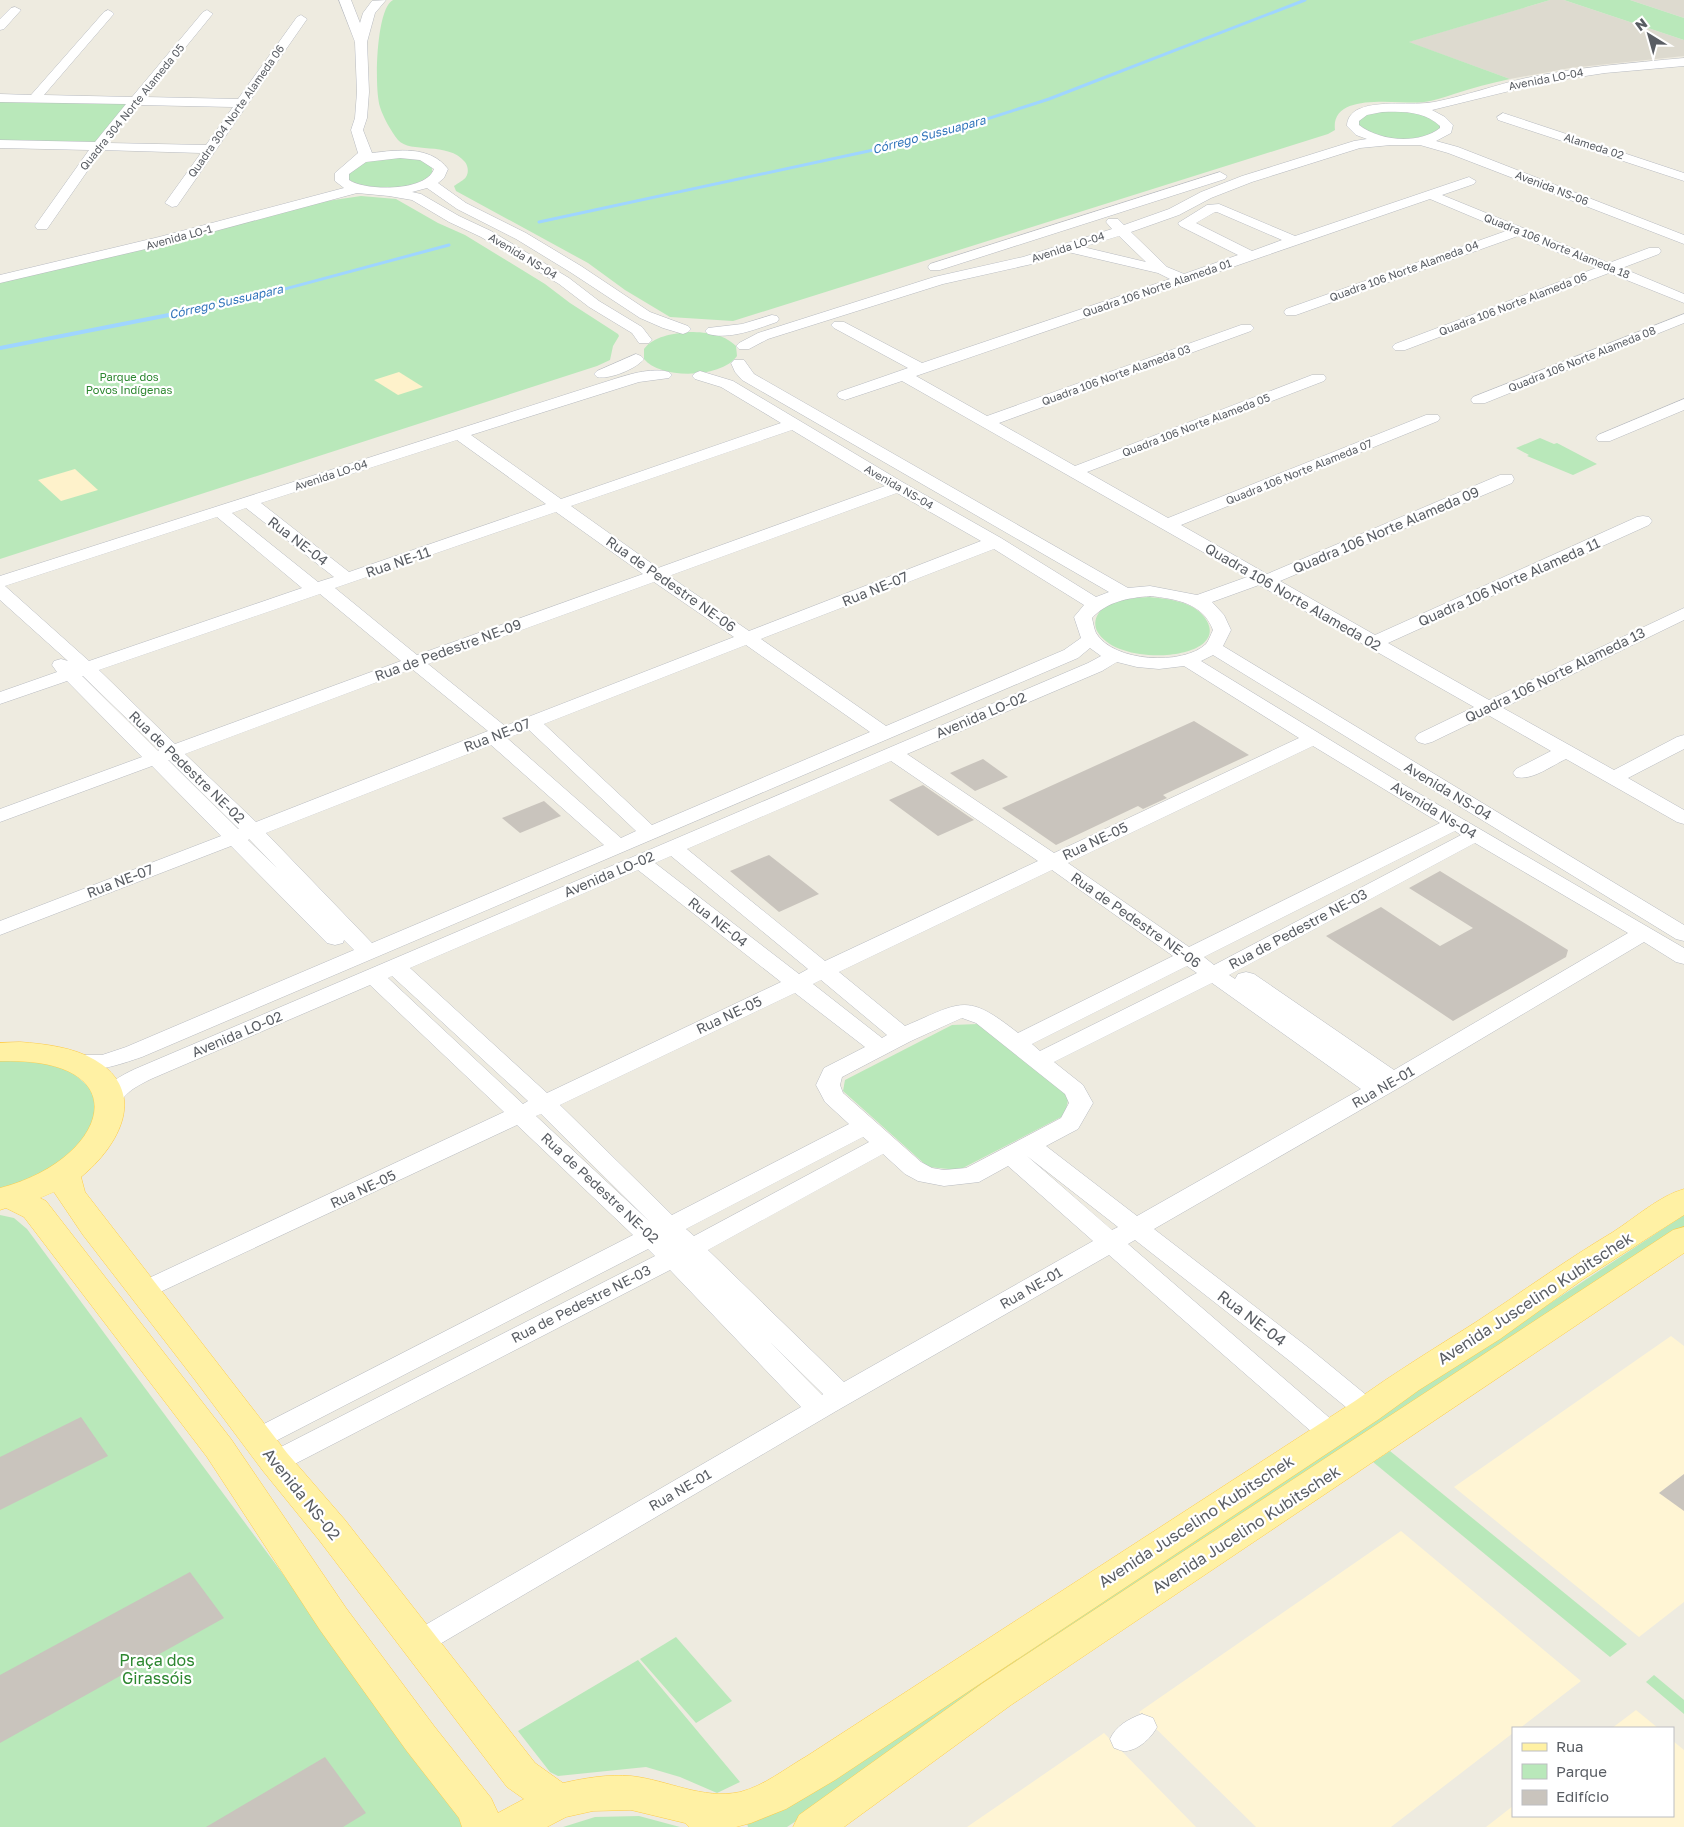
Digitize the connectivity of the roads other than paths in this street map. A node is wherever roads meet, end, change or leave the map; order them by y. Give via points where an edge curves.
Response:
1 (345, 0) edge
2 (380, 0) edge
3 (15, 10) dead end
4 (108, 14) dead end
5 (207, 14) dead end
6 (301, 19) dead end
7 (0, 26) edge
8 (361, 42) junction
9 (1684, 62) edge
10 (1684, 70) edge
11 (0, 98) edge
12 (34, 99) junction
13 (135, 101) junction
14 (242, 103) junction
15 (1411, 109) junction
16 (1503, 116) dead end
17 (361, 118) junction
18 (1443, 126) junction
19 (1356, 129) junction
20 (1390, 141) junction
21 (1420, 141) junction
22 (0, 144) edge
23 (98, 147) junction
24 (210, 149) junction
25 (400, 154) junction
26 (362, 158) junction
27 (1684, 176) edge
28 (342, 181) junction
29 (1469, 181) dead end
30 (429, 182) junction
31 (357, 189) junction
32 (390, 192) junction
33 (1429, 194) junction
34 (172, 203) dead end
35 (1097, 216) junction
36 (42, 226) dead end
37 (1684, 228) edge
38 (1122, 230) junction
39 (1518, 231) junction
40 (1041, 234) junction
41 (1684, 240) edge
42 (1295, 241) junction
43 (1068, 248) junction
44 (1654, 251) dead end
45 (1251, 256) junction
46 (1610, 268) junction
47 (0, 270) edge
48 (1163, 270) junction
49 (1183, 279) junction
50 (0, 280) edge
51 (1684, 299) edge
52 (1291, 312) dead end
53 (1684, 318) edge
54 (839, 325) dead end
55 (1246, 328) dead end
56 (683, 329) junction
57 (713, 330) junction
58 (644, 340) junction
59 (744, 346) junction
60 (1400, 347) dead end
61 (636, 359) junction
62 (739, 363) junction
63 (921, 369) junction
64 (902, 375) junction
65 (682, 376) junction
66 (1318, 378) dead end
67 (845, 395) dead end
68 (1479, 400) dead end
69 (1684, 404) edge
70 (1432, 418) dead end
71 (985, 422) junction
72 (794, 424) junction
73 (453, 436) junction
74 (1604, 438) dead end
75 (1073, 472) junction
76 (1506, 480) dead end
77 (891, 483) junction
78 (248, 502) junction
79 (554, 508) junction
80 (220, 511) junction
81 (1643, 521) dead end
82 (1167, 525) junction
83 (995, 542) junction
84 (0, 566) edge
85 (644, 572) junction
86 (1266, 581) junction
87 (0, 582) edge
88 (331, 585) junction
89 (0, 590) edge
90 (1124, 593) junction
91 (1196, 601) junction
92 (0, 604) edge
93 (1095, 604) junction
94 (1212, 610) junction
95 (1684, 613) edge
96 (1090, 640) junction
97 (743, 641) junction
98 (1374, 642) junction
99 (1213, 647) junction
100 (415, 656) junction
101 (1114, 656) junction
102 (1186, 660) junction
103 (77, 670) junction
104 (0, 698) edge
105 (1489, 712) junction
106 (510, 730) junction
107 (877, 736) junction
108 (1314, 738) junction
109 (1425, 738) dead end
110 (1684, 741) edge
111 (158, 750) junction
112 (898, 750) junction
113 (1561, 754) junction
114 (1523, 774) dead end
115 (1614, 778) junction
116 (0, 803) edge
117 (0, 816) edge
118 (1684, 818) edge
119 (1455, 823) junction
120 (242, 833) junction
121 (649, 833) junction
122 (1476, 835) junction
123 (618, 846) junction
124 (672, 847) junction
125 (1059, 858) junction
126 (640, 861) junction
127 (0, 929) edge
128 (1644, 933) junction
129 (1684, 934) edge
130 (1195, 954) junction
131 (361, 955) junction
132 (1684, 957) edge
133 (396, 966) junction
134 (1220, 970) junction
135 (822, 971) junction
136 (373, 976) junction
137 (797, 983) junction
138 (903, 1036) junction
139 (1016, 1043) junction
140 (881, 1048) junction
141 (0, 1052) edge
142 (1038, 1061) junction
143 (76, 1062) junction
144 (1386, 1086) junction
145 (108, 1099) junction
146 (544, 1103) junction
147 (521, 1114) junction
148 (865, 1126) junction
149 (884, 1143) junction
150 (1019, 1150) junction
151 (64, 1173) junction
152 (5, 1198) edge
153 (1684, 1200) edge
154 (1136, 1229) junction
155 (660, 1231) junction
156 (1684, 1238) edge
157 (1111, 1242) junction
158 (681, 1252) junction
159 (144, 1291) junction
160 (840, 1396) junction
161 (819, 1408) junction
162 (1367, 1410) junction
163 (1330, 1433) junction
164 (266, 1451) junction
165 (418, 1643) junction
166 (558, 1801) junction
167 (707, 1818) edge
168 (482, 1827) edge
169 (510, 1827) edge
170 (813, 1827) edge

1 - 8 street
2 - 8 street via 370,13
3 - 7 street
4 - 12 street
5 - 13 street, Quadra 304 Norte Alameda 05
6 - 14 street, Quadra 304 Norte Alameda 06
8 - 17 street
9 - 15 street, Avenida LO-04 via 1556,76 1438,106
10 - 18 street, Avenida LO-04 via 1553,85 1457,112
11 - 12 street
12 - 13 street
13 - 14 street
13 - 23 street, Quadra 304 Norte Alameda 05
14 - 24 street, Quadra 304 Norte Alameda 06
15 - 18 street, Avenida NS-06 via 1427,113
15 - 19 street, Avenida NS-06 via 1382,108 1364,112 1353,119
16 - 27 street, Alameda 02
17 - 25 street via 364,131 375,143
17 - 26 street via 358,130 365,153
18 - 21 street, Avenida NS-06 via 1436,138
18 - 37 street, Avenida NS-06 via 1469,144
19 - 20 street, Avenida NS-06
19 - 35 street, Avenida LO-04 via 1347,136
20 - 21 street, Avenida NS-06
20 - 38 street, Avenida LO-04 via 1361,143 1247,179 1206,194 1166,215
21 - 41 street, Avenida NS-06 via 1453,150
22 - 23 street
23 - 24 street
23 - 36 street, Quadra 304 Norte Alameda 05
24 - 34 street, Quadra 304 Norte Alameda 06
25 - 26 street
25 - 30 street via 416,155 437,163 441,169 439,175
26 - 28 street via 342,173
28 - 31 street
28 - 47 street, Avenida LO-1 via 45,261
29 - 33 street, Quadra 106 Norte Alameda 01
30 - 32 street
30 - 56 street, Avenida NS-04 via 438,192 521,236 656,322
31 - 32 street
31 - 50 street, Avenida LO-1 via 162,242
32 - 58 street, Avenida NS-04 via 416,197 486,234 564,281 637,330
33 - 39 street, Quadra 106 Norte Alameda 18
33 - 42 street, Quadra 106 Norte Alameda 01
35 - 38 street via 1112,221
35 - 40 street, Avenida LO-04
38 - 43 street, Avenida LO-04
38 - 48 street
39 - 46 street, Quadra 106 Norte Alameda 18
39 - 52 street, Quadra 106 Norte Alameda 04
40 - 43 street
40 - 57 street, Avenida LO-04 via 752,326
42 - 45 street, Quadra 106 Norte Alameda 01
42 - 45 street via 1219,208 1212,208 1185,222
43 - 48 street
43 - 59 street, Avenida LO-04 via 1023,262 939,280 763,336
44 - 46 street, Quadra 106 Norte Alameda 06
45 - 49 street, Quadra 106 Norte Alameda 01
46 - 51 street, Quadra 106 Norte Alameda 18
46 - 60 street, Quadra 106 Norte Alameda 06
48 - 49 street
49 - 63 street, Quadra 106 Norte Alameda 01
53 - 68 street, Quadra 106 Norte Alameda 08
54 - 63 street
55 - 71 street, Quadra 106 Norte Alameda 03
56 - 57 street, Avenida NS-04
56 - 58 street, Avenida NS-04
57 - 59 street, Avenida NS-04 via 735,338
58 - 61 street via 636,350
59 - 62 street via 745,354
61 - 65 street, Avenida NS-04 via 646,369
61 - 84 street, Avenida LO-04 via 598,375
62 - 65 street via 722,372
62 - 90 street, Avenida NS-04 via 746,376
63 - 64 street, Quadra 106 Norte Alameda 01
64 - 67 street, Quadra 106 Norte Alameda 01
64 - 71 street, Quadra 106 Norte Alameda 02
65 - 72 street, Avenida NS-04 via 724,382
65 - 73 street, Avenida LO-04 via 627,380
66 - 75 street, Quadra 106 Norte Alameda 05
69 - 74 street
70 - 82 street, Quadra 106 Norte Alameda 07
71 - 75 street, Quadra 106 Norte Alameda 02
72 - 77 street, Avenida NS-04
72 - 79 street, Rua NE-11
73 - 78 street, Avenida LO-04
73 - 79 street, Rua de Pedestre NE-06
75 - 82 street, Quadra 106 Norte Alameda 02
76 - 86 street, Quadra 106 Norte Alameda 09
77 - 83 street, Avenida NS-04
77 - 85 street, Rua de Pedestre NE-09
78 - 80 street, Avenida LO-04
78 - 88 street, Rua NE-04
79 - 85 street, Rua de Pedestre NE-06
79 - 88 street, Rua NE-11
80 - 87 street, Avenida LO-04
80 - 88 street, Rua NE-04
81 - 98 street, Quadra 106 Norte Alameda 11
82 - 86 street, Quadra 106 Norte Alameda 02
83 - 93 street, Avenida NS-04
83 - 97 street, Rua NE-07
85 - 97 street, Rua de Pedestre NE-06
85 - 100 street, Rua de Pedestre NE-09
86 - 91 street
86 - 94 street
86 - 98 street, Quadra 106 Norte Alameda 02
88 - 100 street
88 - 103 street, Rua NE-11
89 - 103 street, Rua de Pedestre NE-02
90 - 91 street via 1168,593
90 - 93 street
91 - 94 street
92 - 103 street, Rua de Pedestre NE-02
93 - 96 street via 1083,617 1084,630
94 - 99 street via 1220,620 1222,630
95 - 105 street, Quadra 106 Norte Alameda 13
96 - 101 street
96 - 107 street, Avenida LO-02 via 1071,654
97 - 106 street, Rua NE-07
97 - 107 street, Rua de Pedestre NE-06
98 - 105 street, Quadra 106 Norte Alameda 02
99 - 102 street
99 - 129 street, Avenida NS-04
100 - 106 street
100 - 111 street, Rua de Pedestre NE-09
101 - 102 street via 1149,662
101 - 112 street, Avenida LO-02 via 1095,667
102 - 108 street, Avenida Ns-04
103 - 104 street, Rua NE-11
103 - 111 street, Rua de Pedestre NE-02
105 - 109 street, Quadra 106 Norte Alameda 13
105 - 113 street, Quadra 106 Norte Alameda 02
106 - 120 street, Rua NE-07
106 - 121 street
106 - 123 street
107 - 121 street, Avenida LO-02
108 - 119 street, Avenida Ns-04
108 - 125 street, Rua NE-05
110 - 115 street
111 - 116 street, Rua de Pedestre NE-09
111 - 117 street, Rua de Pedestre NE-09
111 - 120 street, Rua de Pedestre NE-02
112 - 124 street, Avenida LO-02
112 - 125 street, Rua de Pedestre NE-06
113 - 114 street
113 - 115 street
115 - 118 street
119 - 122 street, Avenida Ns-04
119 - 130 street, Rua de Pedestre NE-03
120 - 127 street, Rua NE-07
120 - 131 street, Rua de Pedestre NE-02
121 - 123 street, Avenida LO-02
122 - 128 street, Avenida Ns-04
122 - 134 street, Rua de Pedestre NE-03
123 - 131 street, Avenida LO-02
124 - 126 street, Avenida LO-02
124 - 135 street, Rua NE-04
125 - 130 street, Rua de Pedestre NE-06
125 - 135 street, Rua NE-05
126 - 133 street, Avenida LO-02
126 - 137 street, Rua NE-04
128 - 132 street, Avenida Ns-04
128 - 144 street, Rua NE-01
130 - 134 street, Rua de Pedestre NE-06
130 - 139 street, Rua de Pedestre NE-03
131 - 143 street, Avenida LO-02 via 134,1052 104,1062
133 - 136 street, Avenida LO-02
133 - 146 street, Rua de Pedestre NE-02
134 - 142 street, Rua de Pedestre NE-03
134 - 144 street, Rua de Pedestre NE-06
135 - 137 street, Rua NE-05
135 - 138 street, Rua NE-04
136 - 145 street, Avenida LO-02 via 136,1077
136 - 147 street, Rua de Pedestre NE-02
137 - 140 street, Rua NE-04
137 - 146 street, Rua NE-05
138 - 139 street via 960,1011 984,1018
138 - 140 street
139 - 142 street
140 - 148 street via 832,1073 828,1085 833,1097
141 - 143 main road via 44,1052
142 - 150 street via 1075,1090 1081,1103 1070,1123
143 - 145 main road via 98,1078
144 - 154 street, Rua NE-01
145 - 151 main road via 108,1117 100,1137 86,1155
146 - 147 street, Rua NE-05
146 - 155 street, Rua de Pedestre NE-02
147 - 155 street, Rua de Pedestre NE-02
147 - 159 street, Rua NE-05
148 - 149 street
148 - 155 street, Rua de Pedestre NE-03
149 - 150 street via 913,1168 926,1175 944,1178 971,1176
149 - 158 street, Rua de Pedestre NE-03
150 - 154 street, Rua NE-04
150 - 157 street
151 - 152 main road
151 - 159 main road, Avenida NS-02 via 70,1194
152 - 168 main road via 35,1209 219,1448 333,1619 477,1810
153 - 162 main road, Avenida Juscelino Kubitschek via 1407,1380
154 - 157 street, Rua NE-01
154 - 162 street, Rua NE-04 via 1300,1354
155 - 158 street, Rua de Pedestre NE-02
155 - 164 street, Rua de Pedestre NE-03
156 - 170 main road, Avenida Jucelino Kubitschek via 998,1694
157 - 160 street, Rua NE-01
157 - 163 street
158 - 160 street, Rua de Pedestre NE-02
158 - 161 street, Rua de Pedestre NE-02
158 - 164 street, Rua de Pedestre NE-03
159 - 164 main road, Avenida NS-02
160 - 161 street, Rua NE-01
161 - 165 street, Rua NE-01
162 - 163 main road, Avenida Juscelino Kubitschek
163 - 167 main road, Avenida Juscelino Kubitschek via 821,1768 770,1797 741,1809 714,1811
164 - 165 main road, Avenida NS-02 via 332,1530
165 - 166 main road, Avenida NS-02 via 521,1774
166 - 167 main road, Avenida Juscelino Kubitschek via 593,1794 631,1793 664,1800
166 - 169 main road, Avenida Juscelino Kubitschek

